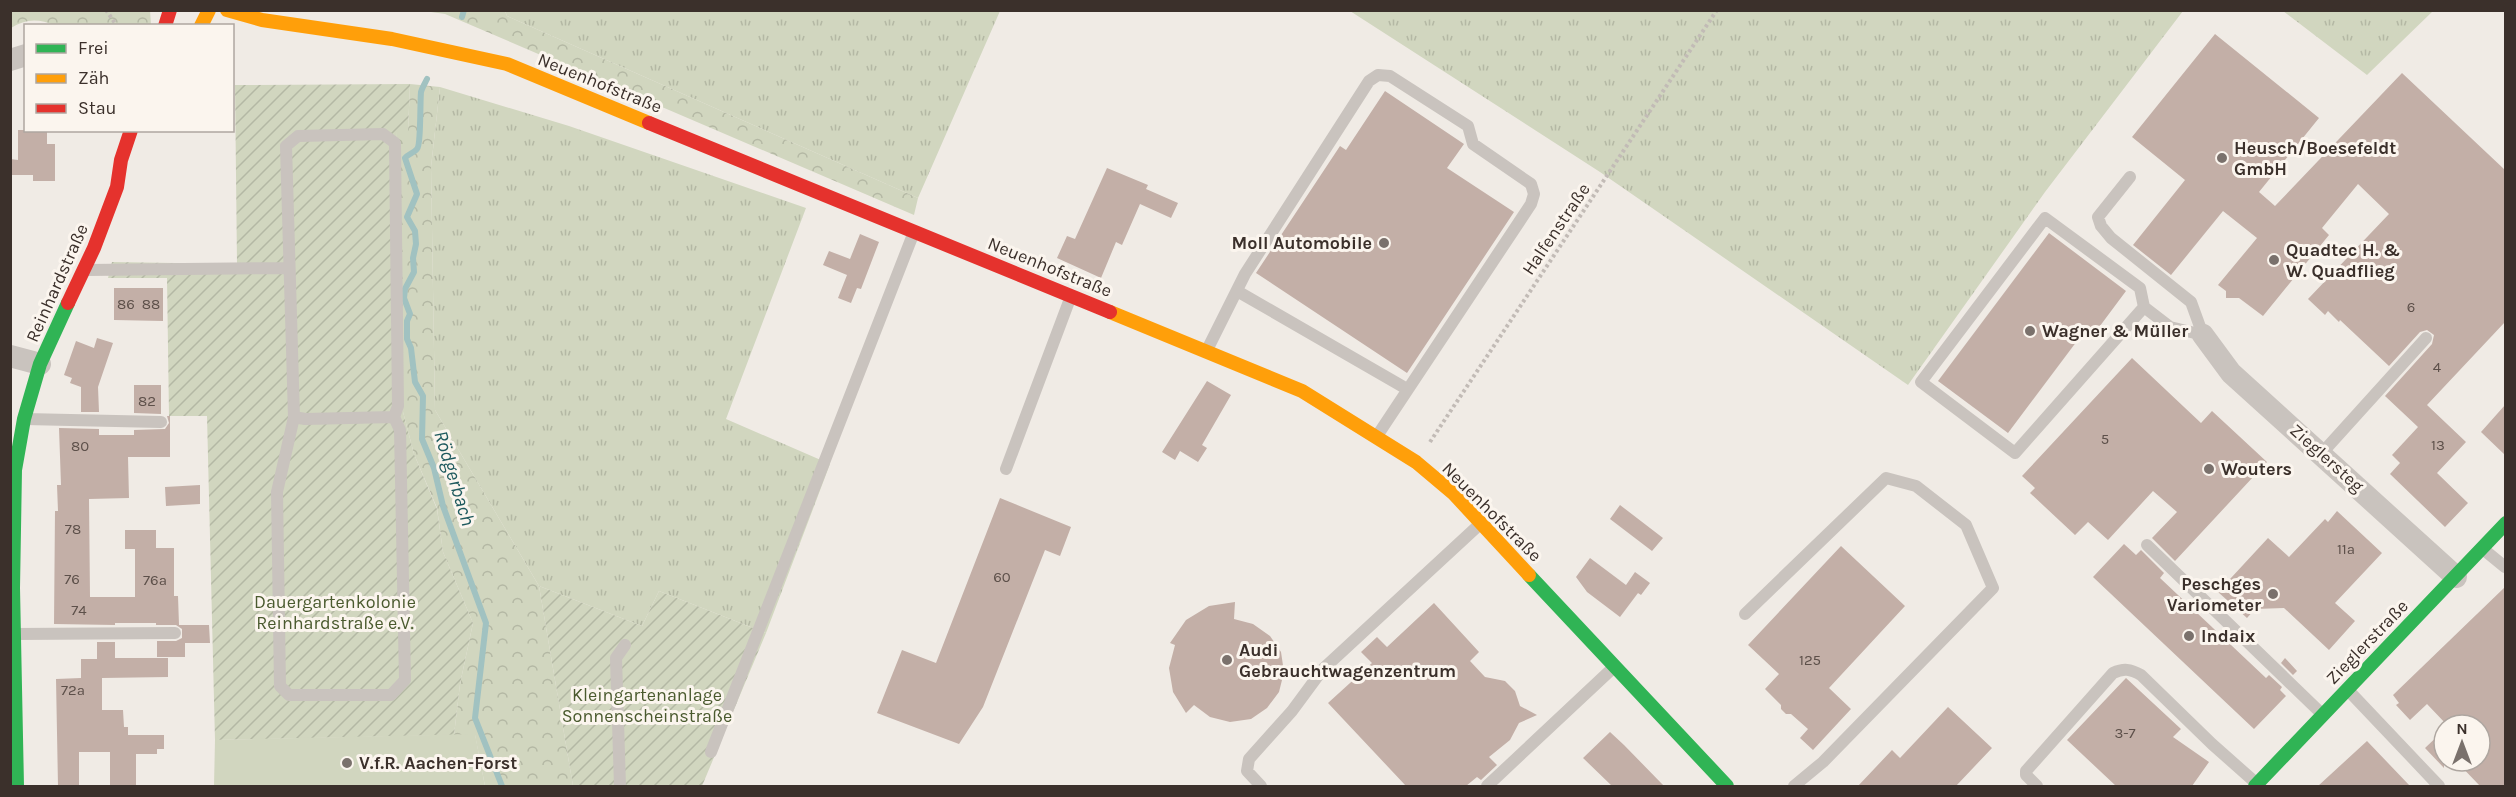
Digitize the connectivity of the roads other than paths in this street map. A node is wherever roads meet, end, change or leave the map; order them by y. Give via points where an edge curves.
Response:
1 (209, 10) edge
2 (227, 10) edge
3 (264, 15) edge
4 (202, 24) edge
5 (130, 132) edge
6 (131, 171) dead end
7 (2130, 177) dead end
8 (117, 188) junction
9 (915, 231) junction
10 (289, 268) junction
11 (86, 270) junction
12 (1237, 291) junction
13 (1071, 295) junction
14 (2144, 307) junction
15 (2203, 335) junction
16 (2426, 338) dead end
17 (1207, 351) junction
18 (10, 356) edge
19 (40, 364) junction
20 (1407, 389) junction
21 (294, 417) junction
22 (394, 417) junction
23 (24, 419) junction
24 (161, 422) dead end
25 (1377, 436) junction
26 (2322, 453) junction
27 (13, 469) edge
28 (1006, 469) dead end
29 (1481, 524) junction
30 (2505, 524) edge
31 (2147, 546) dead end
32 (2482, 548) junction
33 (2505, 567) edge
34 (2456, 577) junction
35 (12, 588) edge
36 (1745, 614) dead end
37 (175, 633) dead end
38 (14, 634) junction
39 (625, 645) dead end
40 (1615, 667) junction
41 (2347, 689) junction
42 (2323, 715) junction
43 (711, 752) dead end
44 (2256, 785) edge
45 (17, 786) edge
46 (620, 786) edge
47 (1261, 786) edge
48 (1487, 786) edge
49 (1727, 786) edge
50 (1794, 786) edge
51 (2037, 786) edge
52 (2439, 786) edge

1 - 4 street
2 - 3 street, Neuenhofstraße
3 - 9 street, Neuenhofstraße via 507,64
5 - 8 street, Reinhardstraße
6 - 8 street, Reinhardstraße
7 - 15 lane via 2098,217 2101,226 2191,302
8 - 11 street, Reinhardstraße
9 - 13 street, Neuenhofstraße
9 - 43 lane
10 - 11 lane
10 - 21 lane
10 - 22 lane via 286,146 298,136 383,134 395,143 398,406
11 - 19 street, Reinhardstraße
12 - 17 lane
12 - 20 lane
12 - 20 lane via 1369,81 1378,75 1390,76 1468,126 1473,144 1531,184 1534,194
13 - 17 street, Neuenhofstraße
13 - 28 lane
14 - 14 lane via 2140,288 2045,218 1921,382 2015,453
14 - 15 lane via 2170,327
15 - 26 street, Zieglersteg via 2231,373
16 - 26 lane
17 - 25 street, Neuenhofstraße via 1302,391
18 - 19 street
19 - 23 street, Reinhardstraße
20 - 25 lane
21 - 22 lane
21 - 22 lane via 277,492 280,686 289,695 391,695 405,680 400,430
23 - 24 lane
23 - 27 street, Reinhardstraße
25 - 29 street, Neuenhofstraße via 1454,494
26 - 34 street, Zieglersteg
27 - 35 street, Reinhardstraße
29 - 40 street, Neuenhofstraße
29 - 47 lane via 1323,669 1293,711 1249,759 1247,771
30 - 32 street, Zieglerstraße
31 - 42 lane
32 - 33 lane
32 - 34 street, Zieglerstraße
34 - 41 street, Zieglerstraße
35 - 38 street, Reinhardstraße
36 - 50 lane via 1886,478 1916,486 1966,525 1993,588 1823,762
37 - 38 lane
38 - 45 street, Reinhardstraße
39 - 46 lane via 616,658
40 - 48 lane
40 - 49 street, Neuenhofstraße
41 - 42 street, Zieglerstraße
41 - 52 lane
42 - 44 street, Zieglerstraße
44 - 51 lane via 2141,675 2122,669 2113,674 2026,771

